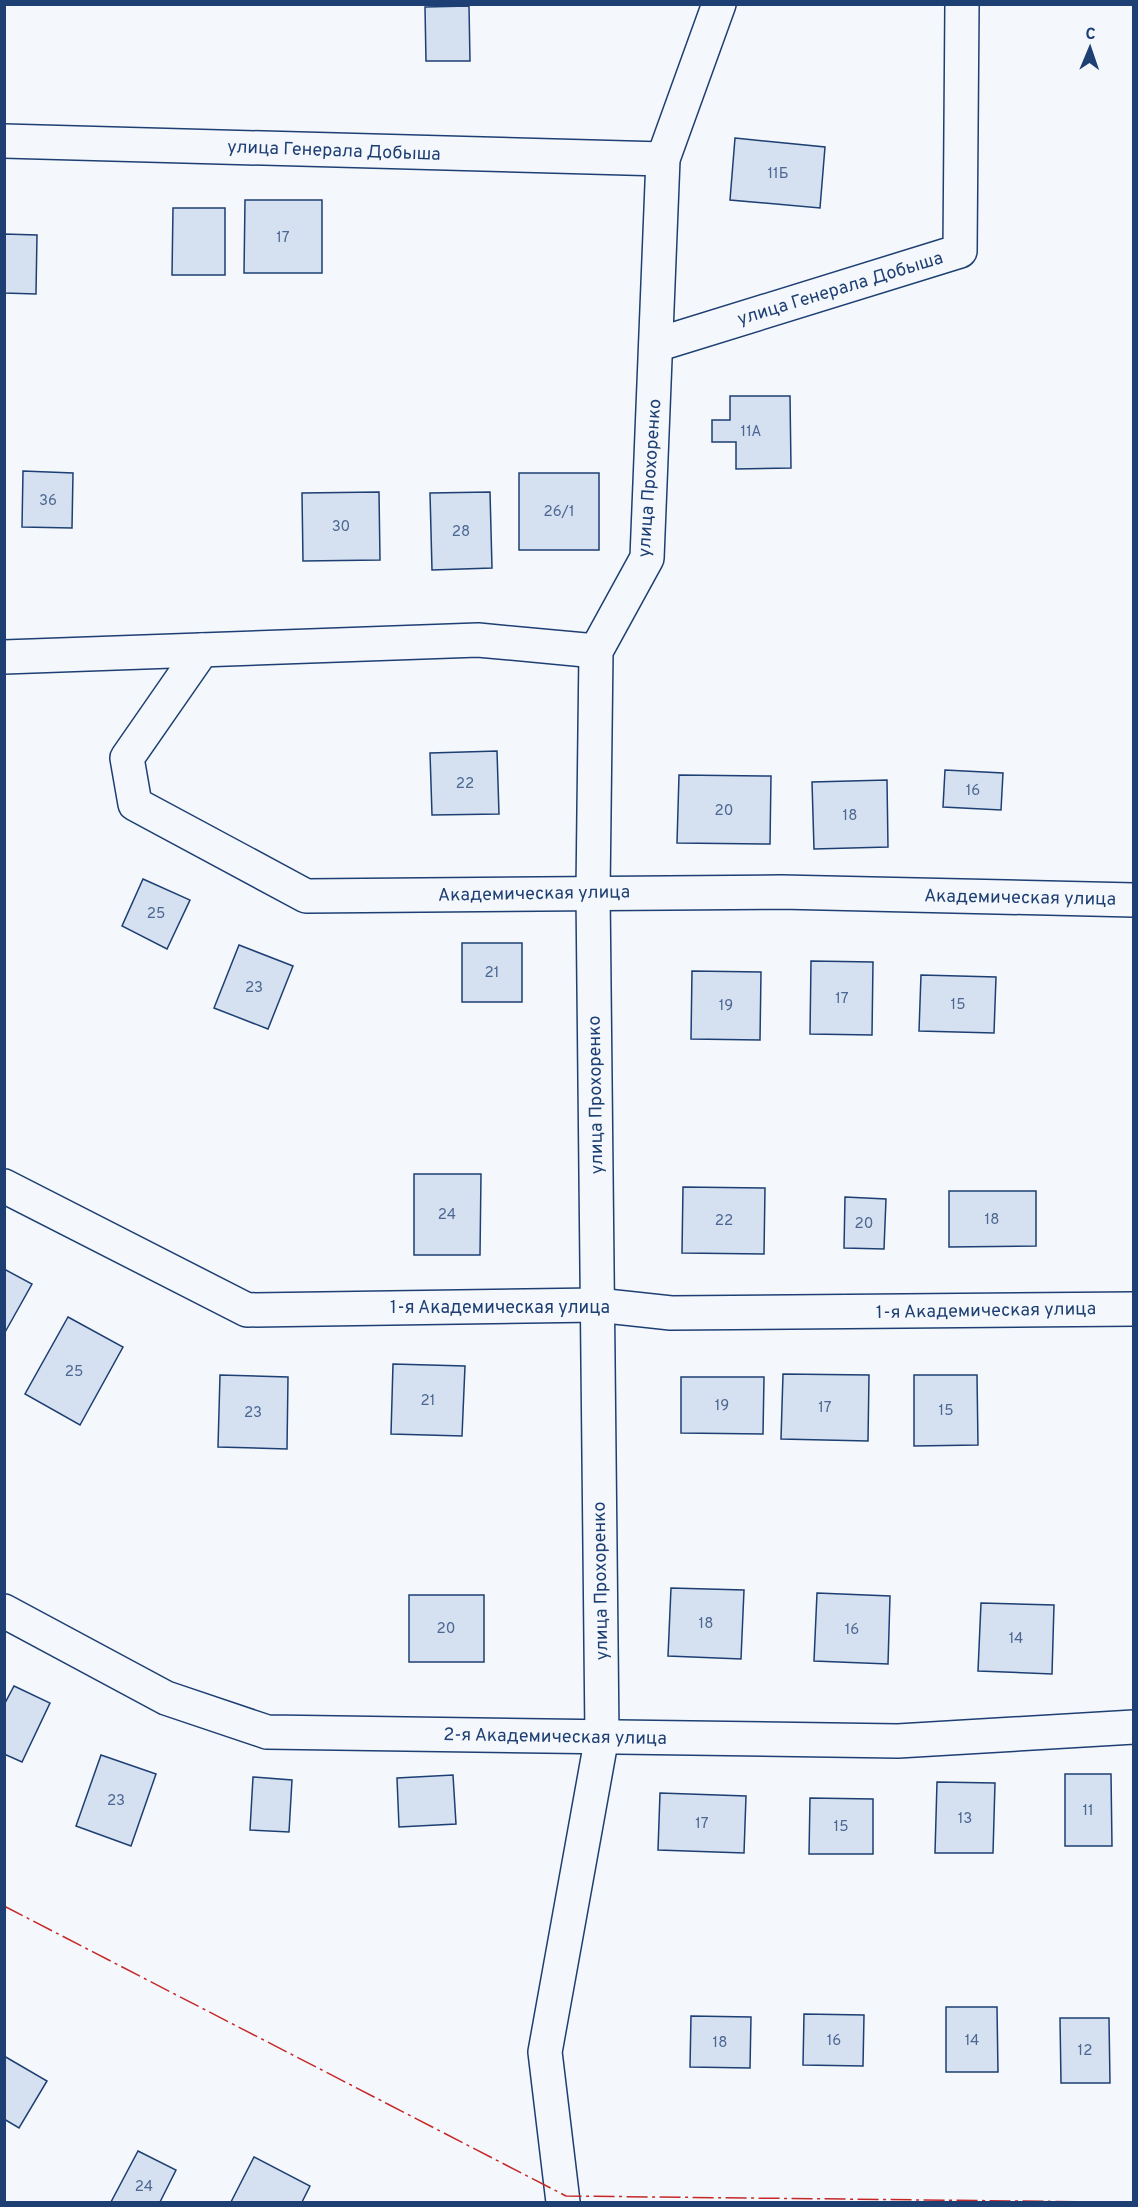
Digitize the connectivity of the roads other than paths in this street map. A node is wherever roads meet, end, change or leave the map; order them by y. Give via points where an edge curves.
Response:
1 (718, 4) edge
2 (962, 4) edge
3 (4, 141) edge
4 (663, 159) junction
5 (656, 345) junction
6 (202, 650) junction
7 (596, 651) junction
8 (4, 657) edge
9 (592, 892) junction
10 (1134, 900) edge
11 (4, 1186) edge
12 (597, 1305) junction
13 (1134, 1309) edge
14 (4, 1611) edge
15 (1134, 1727) edge
16 (602, 1736) junction
17 (563, 2202) edge

1 - 4 street, улица Прохоренко
2 - 5 street, улица Генерала Добыша via 960,251
3 - 4 street, улица Генерала Добыша
4 - 5 street, улица Прохоренко
5 - 7 street, улица Прохоренко via 647,558
6 - 7 street via 478,640
6 - 8 street
6 - 9 street, Академическая улица via 128,758 135,804 306,896
7 - 9 street, улица Прохоренко
9 - 10 street, Академическая улица
9 - 12 street, улица Прохоренко
11 - 12 street, 1-я Академическая улица via 247,1310
12 - 13 street, 1-я Академическая улица via 671,1313
12 - 16 street, улица Прохоренко
14 - 16 street, 2-я Академическая улица via 166,1698 267,1732
15 - 16 street, 2-я Академическая улица via 898,1741
16 - 17 street, улица Прохоренко via 545,2052

